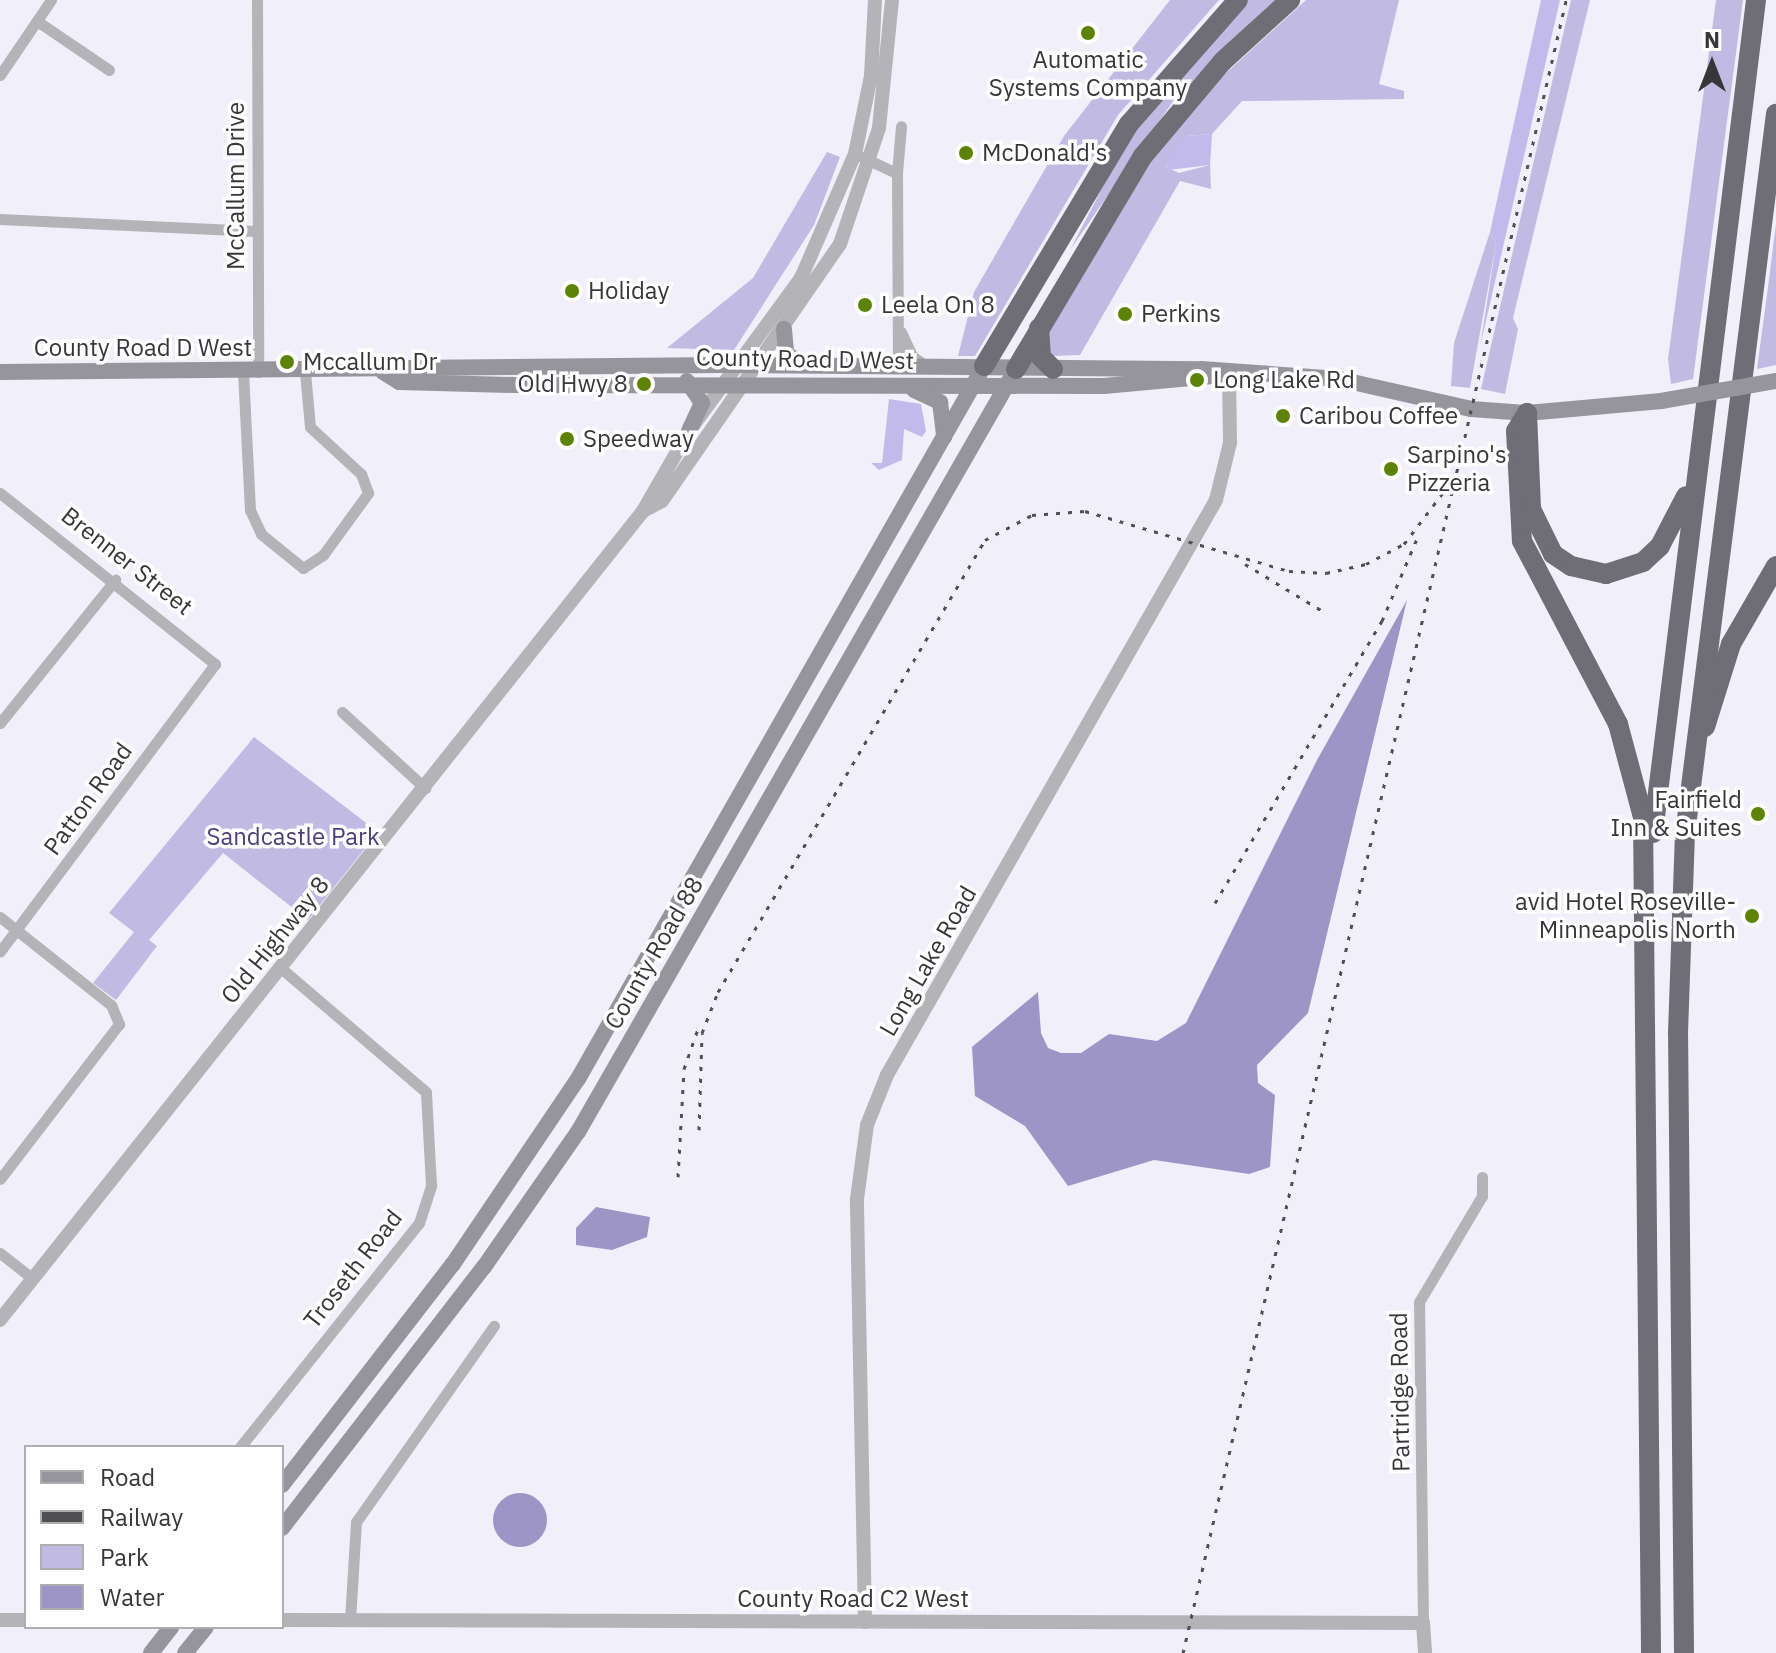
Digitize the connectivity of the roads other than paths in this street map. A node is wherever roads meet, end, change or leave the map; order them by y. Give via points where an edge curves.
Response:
1 (51, 0) edge
2 (257, 0) edge
3 (875, 0) edge
4 (892, 0) edge
5 (1238, 0) edge
6 (1290, 0) edge
7 (1756, 0) edge
8 (37, 21) junction
9 (109, 70) dead end
10 (0, 75) edge
11 (1776, 114) edge
12 (901, 126) dead end
13 (855, 154) junction
14 (870, 161) junction
15 (897, 173) junction
16 (0, 219) edge
17 (258, 231) junction
18 (897, 320) junction
19 (1039, 328) junction
20 (784, 329) junction
21 (806, 364) junction
22 (741, 365) junction
23 (898, 365) junction
24 (759, 366) junction
25 (984, 366) junction
26 (928, 367) junction
27 (1053, 369) junction
28 (0, 372) edge
29 (251, 372) junction
30 (305, 372) junction
31 (383, 372) junction
32 (1229, 374) junction
33 (1011, 377) junction
34 (687, 381) junction
35 (729, 381) junction
36 (749, 381) junction
37 (1776, 381) edge
38 (901, 385) junction
39 (973, 386) junction
40 (1527, 413) junction
41 (689, 431) junction
42 (944, 439) junction
43 (1692, 485) junction
44 (0, 493) edge
45 (643, 511) junction
46 (1776, 566) edge
47 (115, 580) junction
48 (212, 673) joint
49 (342, 712) dead end
50 (0, 723) edge
51 (425, 788) junction
52 (1646, 888) junction
53 (1682, 889) junction
54 (0, 917) edge
55 (17, 930) junction
56 (0, 951) edge
57 (281, 968) junction
58 (1482, 1177) dead end
59 (0, 1179) edge
60 (0, 1253) edge
61 (33, 1279) junction
62 (0, 1320) edge
63 (494, 1326) dead end
64 (242, 1445) edge
65 (284, 1482) edge
66 (284, 1525) edge
67 (0, 1620) edge
68 (24, 1620) edge
69 (284, 1620) edge
70 (350, 1620) junction
71 (865, 1622) junction
72 (1423, 1623) junction
73 (169, 1629) edge
74 (204, 1629) edge
75 (151, 1653) edge
76 (185, 1653) edge
77 (1425, 1653) edge
78 (1651, 1653) edge
79 (1684, 1653) edge

1 - 8 street
2 - 17 street, McCallum Drive
3 - 13 street, Old Highway 8 via 871,76
4 - 14 street, Old Highway 8
5 - 25 highway via 1129,124
6 - 19 highway via 1170,120 1117,193
7 - 43 highway
8 - 9 street
8 - 10 street
11 - 53 highway via 1703,646
12 - 15 street
13 - 14 street
13 - 22 street, Old Highway 8 via 801,278
14 - 15 street
14 - 20 street, Old Highway 8 via 840,244
15 - 18 street
16 - 17 street
17 - 29 street, McCallum Drive
18 - 23 street
18 - 26 street via 912,356
19 - 27 highway via 1038,349
19 - 33 highway
20 - 21 main road via 786,354
20 - 24 street, Old Highway 8
21 - 23 main road, County Road D West
21 - 24 main road, County Road D West
22 - 24 main road, County Road D West
22 - 31 main road, County Road D West
22 - 35 street, Old Highway 8
23 - 26 main road, County Road D West
24 - 36 street, Old Highway 8
25 - 26 main road, County Road D West
25 - 33 main road, County Road D West
25 - 39 main road, County Road 88
27 - 32 main road, County Road D West
27 - 33 main road, County Road D West
28 - 29 main road, County Road D West
29 - 30 main road, County Road D West
29 - 30 street, McCallum Drive via 250,510 261,534 303,568 323,555 368,493 361,474 310,427
30 - 31 main road, County Road D West
31 - 34 main road, County Road D West via 409,382
32 - 33 main road, County Road D West via 1201,382
32 - 40 main road, County Road D West via 1339,379 1471,409
32 - 71 street, Long Lake Road via 1230,443 1216,500 887,1075 867,1125 857,1199
33 - 39 main road, County Road D West
33 - 66 main road, County Road 88 via 578,1132 484,1267
34 - 35 main road, County Road D West
34 - 41 main road via 702,403
35 - 36 main road, County Road D West
35 - 41 street, Old Highway 8
36 - 38 main road, County Road D West
36 - 45 street, Old Highway 8 via 662,501
37 - 40 main road, County Road D West, bridge via 1661,401
38 - 39 main road, County Road D West
38 - 42 main road via 940,402
39 - 42 main road, County Road 88
40 - 43 highway via 1531,509 1553,554 1571,566 1606,574 1643,562 1660,546
40 - 52 highway via 1516,431 1517,522 1618,724 1643,817
41 - 45 street, Old Highway 8
42 - 65 main road, County Road 88 via 547,1128 453,1264
43 - 52 highway
44 - 47 street, Brenner Street
45 - 51 street, Old Highway 8
46 - 53 highway via 1731,644 1711,702
47 - 48 street, Brenner Street via 210,654
47 - 50 street
48 - 55 street, Patton Road
49 - 51 street
51 - 57 street, Old Highway 8
52 - 78 highway
53 - 79 highway
54 - 55 street
55 - 56 street, Patton Road
55 - 59 street via 111,1005 118,1017 114,1036
57 - 61 street, Old Highway 8
57 - 64 street, Troseth Road via 426,1092 431,1185 419,1223
58 - 72 street, Partridge Road via 1482,1196 1419,1302
60 - 61 street
61 - 62 street, Old Highway 8
63 - 70 street via 356,1522
67 - 68 street
69 - 70 street, County Road C2 West
70 - 71 street, County Road C2 West
71 - 72 street, County Road C2 West
72 - 77 street
73 - 75 main road
74 - 76 main road

